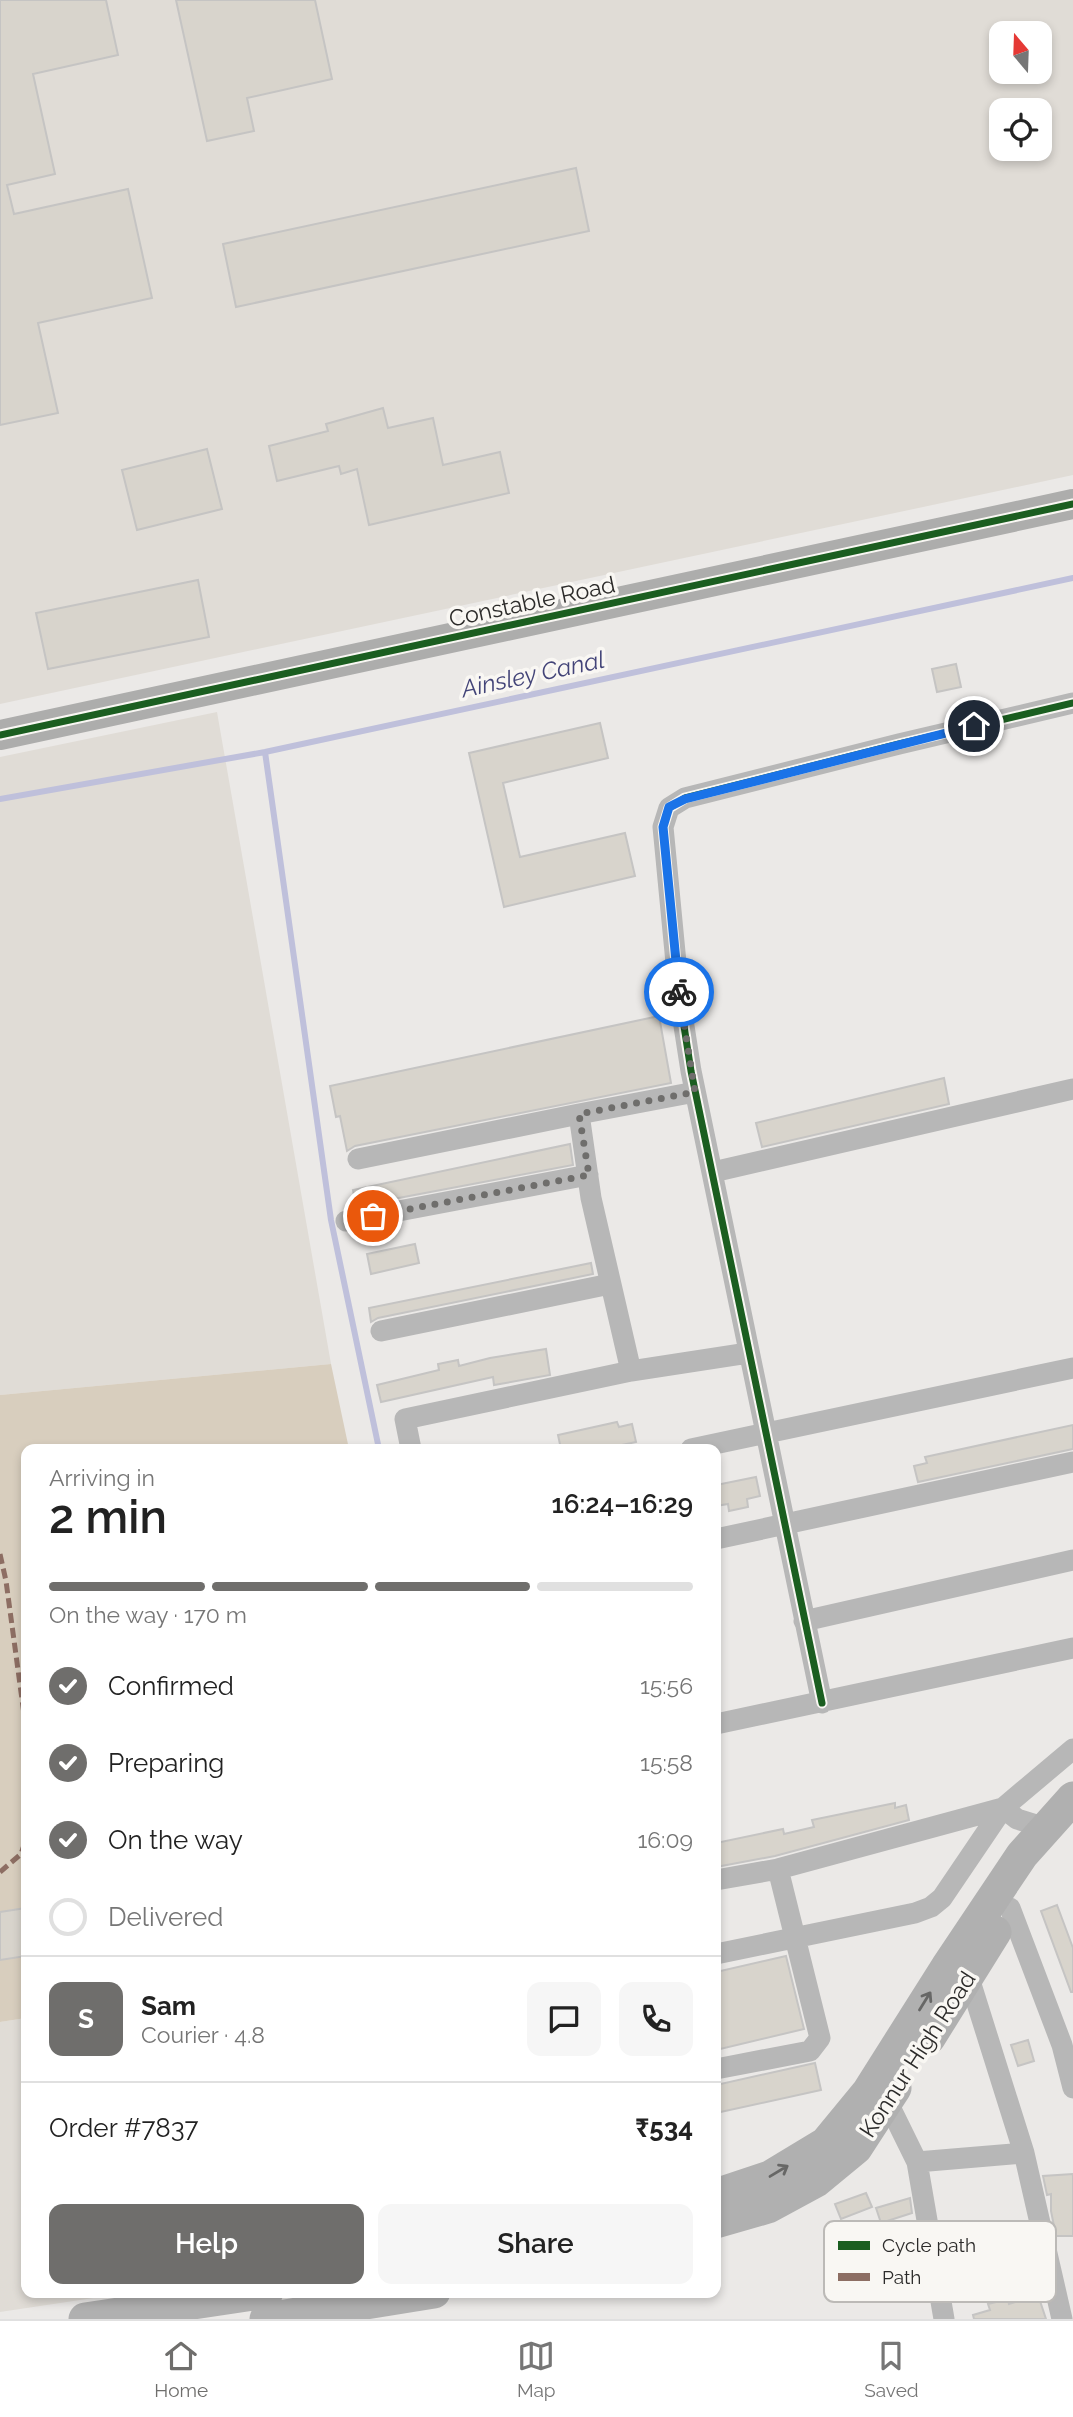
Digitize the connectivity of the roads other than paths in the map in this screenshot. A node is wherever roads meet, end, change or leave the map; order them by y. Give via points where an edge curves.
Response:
1 (1073, 504) edge
2 (1073, 703) edge
3 (0, 735) edge
4 (1073, 1089) edge
5 (695, 1092) junction
6 (579, 1114) junction
7 (358, 1159) dead end
8 (713, 1172) junction
9 (589, 1175) junction
10 (346, 1221) dead end
11 (610, 1284) junction
12 (381, 1331) dead end
13 (748, 1353) junction
14 (1073, 1368) edge
15 (631, 1371) junction
16 (765, 1433) junction
17 (410, 1444) edge
18 (714, 1444) edge
19 (1073, 1462) edge
20 (784, 1526) junction
21 (721, 1538) edge
22 (1073, 1559) edge
23 (804, 1621) junction
24 (1073, 1648) edge
25 (822, 1703) junction
26 (721, 1723) edge
27 (1073, 1749) edge
28 (1073, 1798) edge
29 (1003, 1808) junction
30 (1059, 1829) edge
31 (778, 1869) junction
32 (721, 1880) edge
33 (1010, 1908) junction
34 (794, 1936) junction
35 (721, 1953) edge
36 (969, 1978) junction
37 (1068, 2043) edge
38 (721, 2068) edge
39 (1073, 2088) edge
40 (887, 2101) junction
41 (1024, 2153) junction
42 (917, 2162) junction
43 (721, 2193) edge
44 (721, 2221) edge
45 (927, 2221) edge
46 (1040, 2221) edge
47 (1056, 2293) edge
48 (227, 2298) edge
49 (396, 2298) edge
50 (85, 2319) edge
51 (266, 2319) edge
52 (1062, 2319) edge

1 - 3 street, Constable Road
2 - 5 street via 699,795 669,807 663,827 679,995
4 - 8 street
5 - 6 street
5 - 8 street
6 - 7 street
6 - 9 street
8 - 13 street
9 - 10 street
9 - 11 street
11 - 12 street
11 - 15 street
13 - 15 street
13 - 16 street
14 - 16 street
15 - 17 street via 405,1419
16 - 18 street
16 - 20 street
19 - 20 street
20 - 21 street
20 - 23 street
22 - 23 street
23 - 25 street
24 - 25 street
25 - 26 street
27 - 29 street
28 - 30 main road
29 - 30 street via 1017,1819
29 - 31 street
29 - 34 street via 942,1898 931,1907
30 - 33 main road, Konnur High Road via 1052,1852
43 -> 30 main road via 770,2177 826,2143 868,2092 1015,1867
31 - 32 street
31 - 34 street
33 - 36 main road, Konnur High Road
33 - 37 street
34 - 35 street
34 - 38 street via 820,2038 810,2050
36 - 40 main road, Konnur High Road
36 - 41 street
37 - 39 street
40 - 42 street
40 - 44 main road, Konnur High Road via 856,2148 816,2181 768,2207
41 - 42 street
41 - 46 street
42 - 45 street
47 - 52 street
48 - 50 main road
49 - 51 main road

